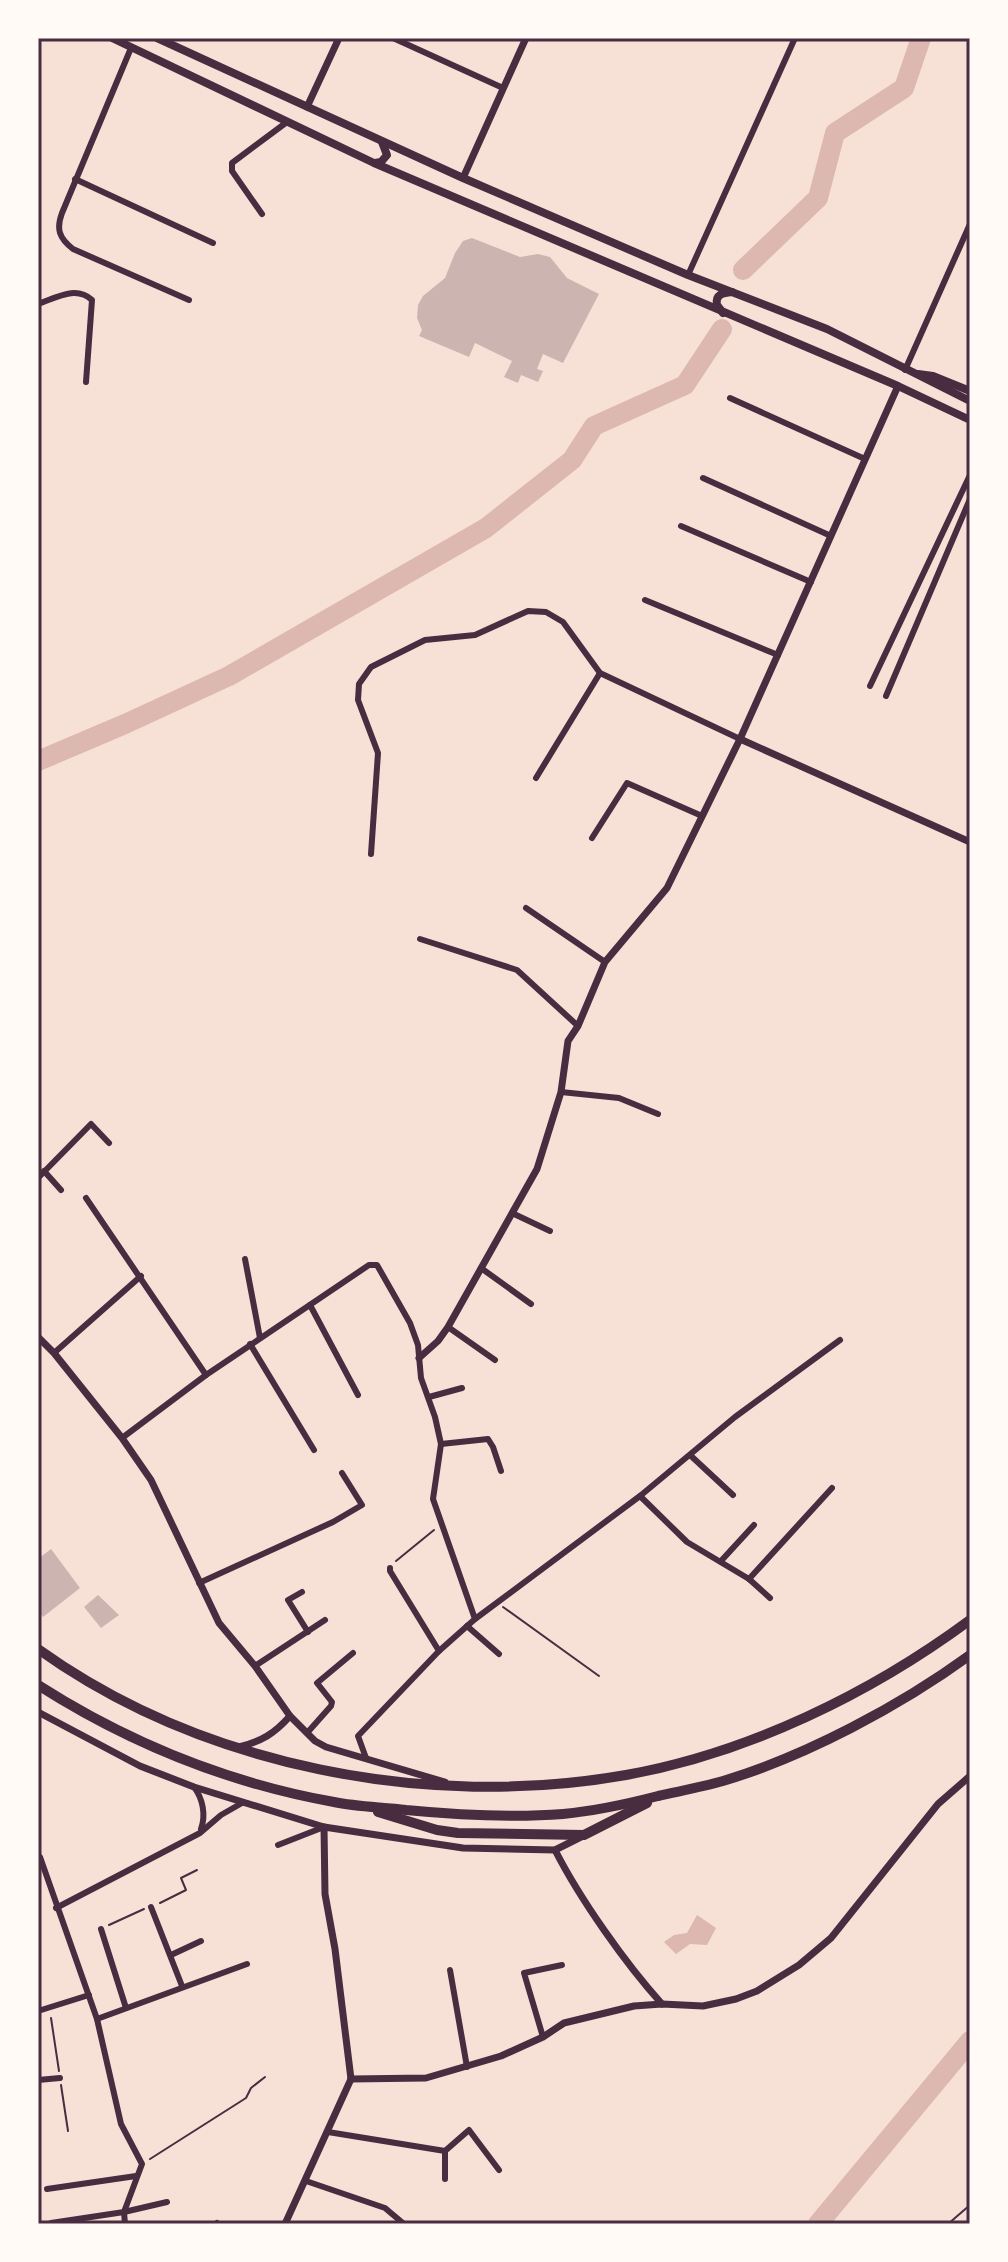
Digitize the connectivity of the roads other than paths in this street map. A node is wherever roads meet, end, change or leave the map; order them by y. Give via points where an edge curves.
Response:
1 (112, 38) edge
2 (157, 38) edge
3 (339, 38) edge
4 (393, 38) edge
5 (526, 38) edge
6 (795, 38) edge
7 (131, 48) junction
8 (503, 88) junction
9 (307, 107) junction
10 (287, 122) junction
11 (380, 140) junction
12 (374, 163) junction
13 (463, 178) junction
14 (75, 179) junction
15 (262, 214) dead end
16 (970, 224) edge
17 (213, 243) dead end
18 (688, 275) junction
19 (733, 292) junction
20 (189, 300) dead end
21 (38, 304) edge
22 (726, 315) junction
23 (909, 372) junction
24 (86, 382) dead end
25 (898, 386) junction
26 (970, 391) edge
27 (730, 398) dead end
28 (970, 401) edge
29 (970, 420) edge
30 (865, 459) junction
31 (970, 475) edge
32 (703, 478) dead end
33 (970, 499) edge
34 (681, 526) dead end
35 (831, 536) junction
36 (811, 582) junction
37 (645, 600) dead end
38 (778, 655) junction
39 (600, 673) junction
40 (870, 686) dead end
41 (886, 696) dead end
42 (740, 739) junction
43 (536, 778) dead end
44 (702, 816) junction
45 (592, 838) dead end
46 (970, 842) edge
47 (371, 854) dead end
48 (526, 908) dead end
49 (420, 939) dead end
50 (605, 962) junction
51 (578, 1026) junction
52 (561, 1092) junction
53 (658, 1114) dead end
54 (109, 1143) dead end
55 (44, 1171) junction
56 (38, 1178) edge
57 (61, 1190) dead end
58 (86, 1198) dead end
59 (512, 1213) junction
60 (550, 1231) dead end
61 (245, 1259) dead end
62 (481, 1268) junction
63 (141, 1276) junction
64 (531, 1304) dead end
65 (310, 1305) junction
66 (448, 1327) junction
67 (38, 1337) edge
68 (260, 1338) junction
69 (840, 1340) dead end
70 (250, 1344) junction
71 (54, 1353) junction
72 (419, 1358) junction
73 (495, 1360) dead end
74 (206, 1375) junction
75 (462, 1388) dead end
76 (358, 1395) dead end
77 (429, 1397) junction
78 (122, 1438) junction
79 (441, 1444) junction
80 (314, 1450) dead end
81 (690, 1455) junction
82 (501, 1471) dead end
83 (342, 1473) dead end
84 (832, 1488) dead end
85 (733, 1495) dead end
86 (640, 1496) junction
87 (754, 1525) dead end
88 (721, 1561) junction
89 (390, 1568) road end
90 (749, 1579) junction
91 (199, 1583) junction
92 (302, 1592) dead end
93 (770, 1598) dead end
94 (475, 1619) junction
95 (325, 1620) dead end
96 (970, 1620) edge
97 (467, 1626) junction
98 (308, 1632) junction
99 (38, 1649) edge
100 (439, 1651) junction
101 (353, 1653) dead end
102 (499, 1654) dead end
103 (970, 1655) edge
104 (255, 1666) junction
105 (38, 1685) edge
106 (38, 1712) edge
107 (290, 1716) junction
108 (307, 1733) junction
109 (237, 1748) junction
110 (366, 1758) junction
111 (970, 1776) edge
112 (452, 1784) junction
113 (194, 1787) junction
114 (663, 1795) junction
115 (242, 1803) junction
116 (355, 1805) junction
117 (324, 1827) junction
118 (200, 1833) junction
119 (584, 1835) junction
120 (278, 1845) dead end
121 (555, 1850) junction
122 (40, 1857) dead end
123 (151, 1907) road end
124 (56, 1908) junction
125 (101, 1929) road end
126 (201, 1941) dead end
127 (171, 1955) junction
128 (247, 1964) dead end
129 (562, 1965) dead end
130 (450, 1970) dead end
131 (182, 1986) junction
132 (89, 1995) junction
133 (662, 2004) junction
134 (126, 2008) junction
135 (38, 2011) edge
136 (97, 2019) junction
137 (543, 2037) junction
138 (467, 2067) junction
139 (60, 2078) road end
140 (351, 2079) junction
141 (38, 2080) edge
142 (328, 2132) junction
143 (445, 2151) junction
144 (499, 2170) dead end
145 (136, 2176) junction
146 (445, 2179) dead end
147 (306, 2181) junction
148 (47, 2189) dead end
149 (167, 2202) dead end
150 (124, 2212) junction
151 (51, 2223) edge
152 (125, 2224) edge
153 (285, 2224) edge
154 (404, 2224) edge

1 - 7 main road
2 - 9 main road
3 - 9 street
4 - 8 street
5 - 8 street
6 - 18 street
7 - 10 main road
7 - 14 street
8 - 13 street
9 - 11 main road
10 - 12 main road
10 - 15 street via 232,163 232,171
11 - 12 main road via 387,155
11 - 13 main road
12 - 22 main road
13 - 18 main road
14 - 17 street
14 - 20 street via 59,223 61,238 73,249
16 - 23 street
18 - 19 main road
19 - 22 main road via 716,301
19 - 23 main road via 827,329
21 - 24 street via 76,292 92,300
22 - 25 main road
23 - 26 main road
23 - 28 main road
25 - 29 main road
25 - 30 street
27 - 30 street
30 - 35 street
31 - 40 street
32 - 35 street
33 - 41 street
34 - 36 street
35 - 36 street
36 - 38 street
37 - 38 street
38 - 42 street
39 - 42 street
39 - 43 street
39 - 47 street via 563,622 546,612 528,611 475,635 425,640 371,667 359,684 358,700 378,753
42 - 44 street
42 - 46 street
44 - 45 street via 627,783
44 - 50 street via 667,888
48 - 50 street
49 - 51 street via 517,970
50 - 51 street
51 - 52 street via 568,1041
52 - 53 street via 619,1098
52 - 59 street via 537,1169
54 - 55 street via 91,1124
55 - 56 street
55 - 57 street
58 - 63 street
59 - 60 street
59 - 62 street
61 - 68 street
62 - 64 street
62 - 66 street
63 - 71 street
63 - 74 street
65 - 68 street
65 - 72 street via 375,1264 410,1323
65 - 76 street
66 - 72 street
66 - 73 street
67 - 71 street
68 - 70 street
69 - 81 street
70 - 74 street
70 - 80 street
71 - 78 street
72 - 77 street
74 - 78 street
75 - 77 street
77 - 79 street
78 - 91 street via 151,1480
79 - 82 street via 488,1439
79 - 94 street via 433,1499
81 - 85 street
81 - 86 street
83 - 91 street via 362,1505
84 - 90 street
86 - 88 street via 687,1542
86 - 94 street
87 - 88 street
88 - 90 street
89 - 100 street
90 - 93 street
91 - 104 street via 219,1623
92 - 98 street via 288,1600
94 - 97 street
95 - 98 street
96 - 112 highway via 844,1698 691,1759 549,1785
97 - 100 street
97 - 102 street
98 - 104 street
99 - 109 highway via 141,1708
100 - 110 street via 358,1736
101 - 108 street via 317,1683 332,1702
103 - 114 highway via 923,1687 814,1745 724,1780
104 - 107 street
105 - 116 highway via 125,1735 191,1763 251,1784
106 - 113 street via 140,1766
107 - 108 street
107 - 109 street via 263,1741
108 - 110 street via 326,1747
109 - 112 highway via 344,1775
110 - 112 street
111 - 133 street via 938,1804 831,1938 799,1965 736,1999 703,2006
113 - 115 street
113 - 118 street via 203,1807
114 - 116 highway via 607,1808 527,1816
114 - 119 highway
115 - 117 street
115 - 118 street
116 - 119 highway via 458,1833
117 - 120 street
117 - 121 street via 463,1848
117 - 140 street via 325,1894
118 - 124 street
119 - 121 street
121 - 133 street
122 - 124 street
123 - 127 street
124 - 132 street
125 - 134 street
126 - 127 street
127 - 131 street
128 - 131 street
129 - 137 street via 524,1973
130 - 138 street
131 - 134 street
132 - 135 street
132 - 136 street
133 - 137 street via 564,2023
134 - 136 street
136 - 145 street via 121,2124 142,2164
137 - 138 street
138 - 140 street via 426,2078
139 - 141 street
140 - 142 street
142 - 143 street
142 - 147 street
143 - 144 street via 469,2130
143 - 146 street
145 - 148 street
145 - 150 street
147 - 153 street
147 - 154 street via 385,2208
149 - 150 street
150 - 151 street
150 - 152 street

